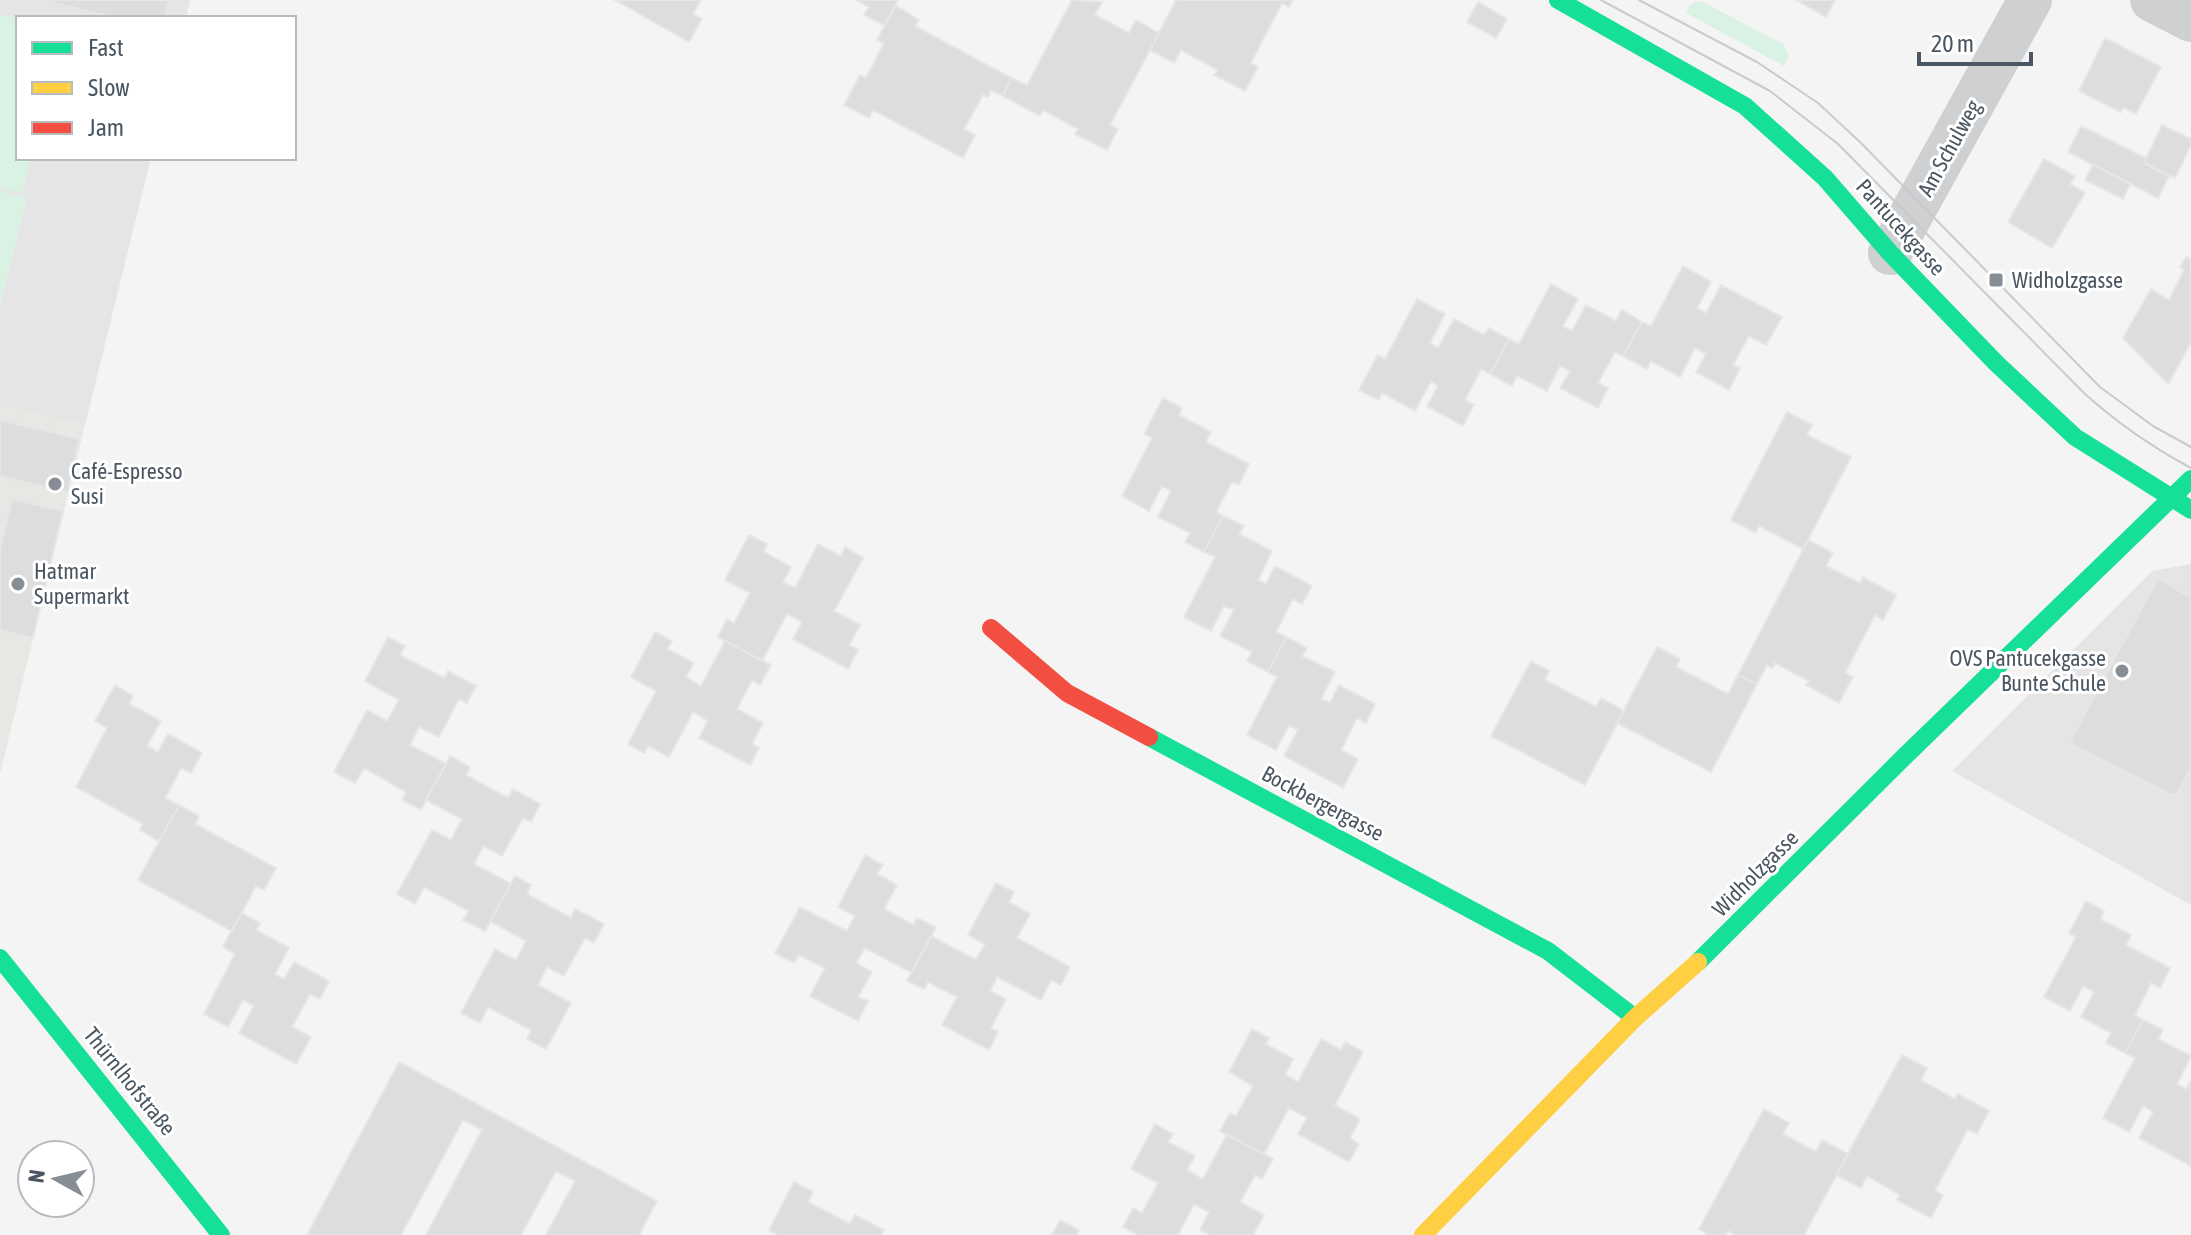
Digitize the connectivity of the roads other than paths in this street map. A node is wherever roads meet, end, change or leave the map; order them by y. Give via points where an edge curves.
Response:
1 (1558, 0) edge
2 (2030, 0) edge
3 (2152, 0) edge
4 (2191, 20) edge
5 (1890, 253) junction
6 (2191, 479) edge
7 (2170, 498) junction
8 (2191, 510) edge
9 (991, 628) dead end
10 (0, 958) edge
11 (1635, 1018) junction
12 (221, 1235) edge
13 (1423, 1235) edge

1 - 5 street, Pantucekgasse via 1745,106 1825,178
2 - 5 street, Am Schulweg
3 - 4 street
5 - 7 street, Pantucekgasse via 2075,437
6 - 7 street, Widholzgasse
7 - 8 street, Pantucekgasse
7 - 11 street, Widholzgasse via 1724,939
9 - 11 street, Bockbergergasse via 1067,693 1548,951
10 - 12 street, Thürnlhofstraße
11 - 13 street, Widholzgasse

